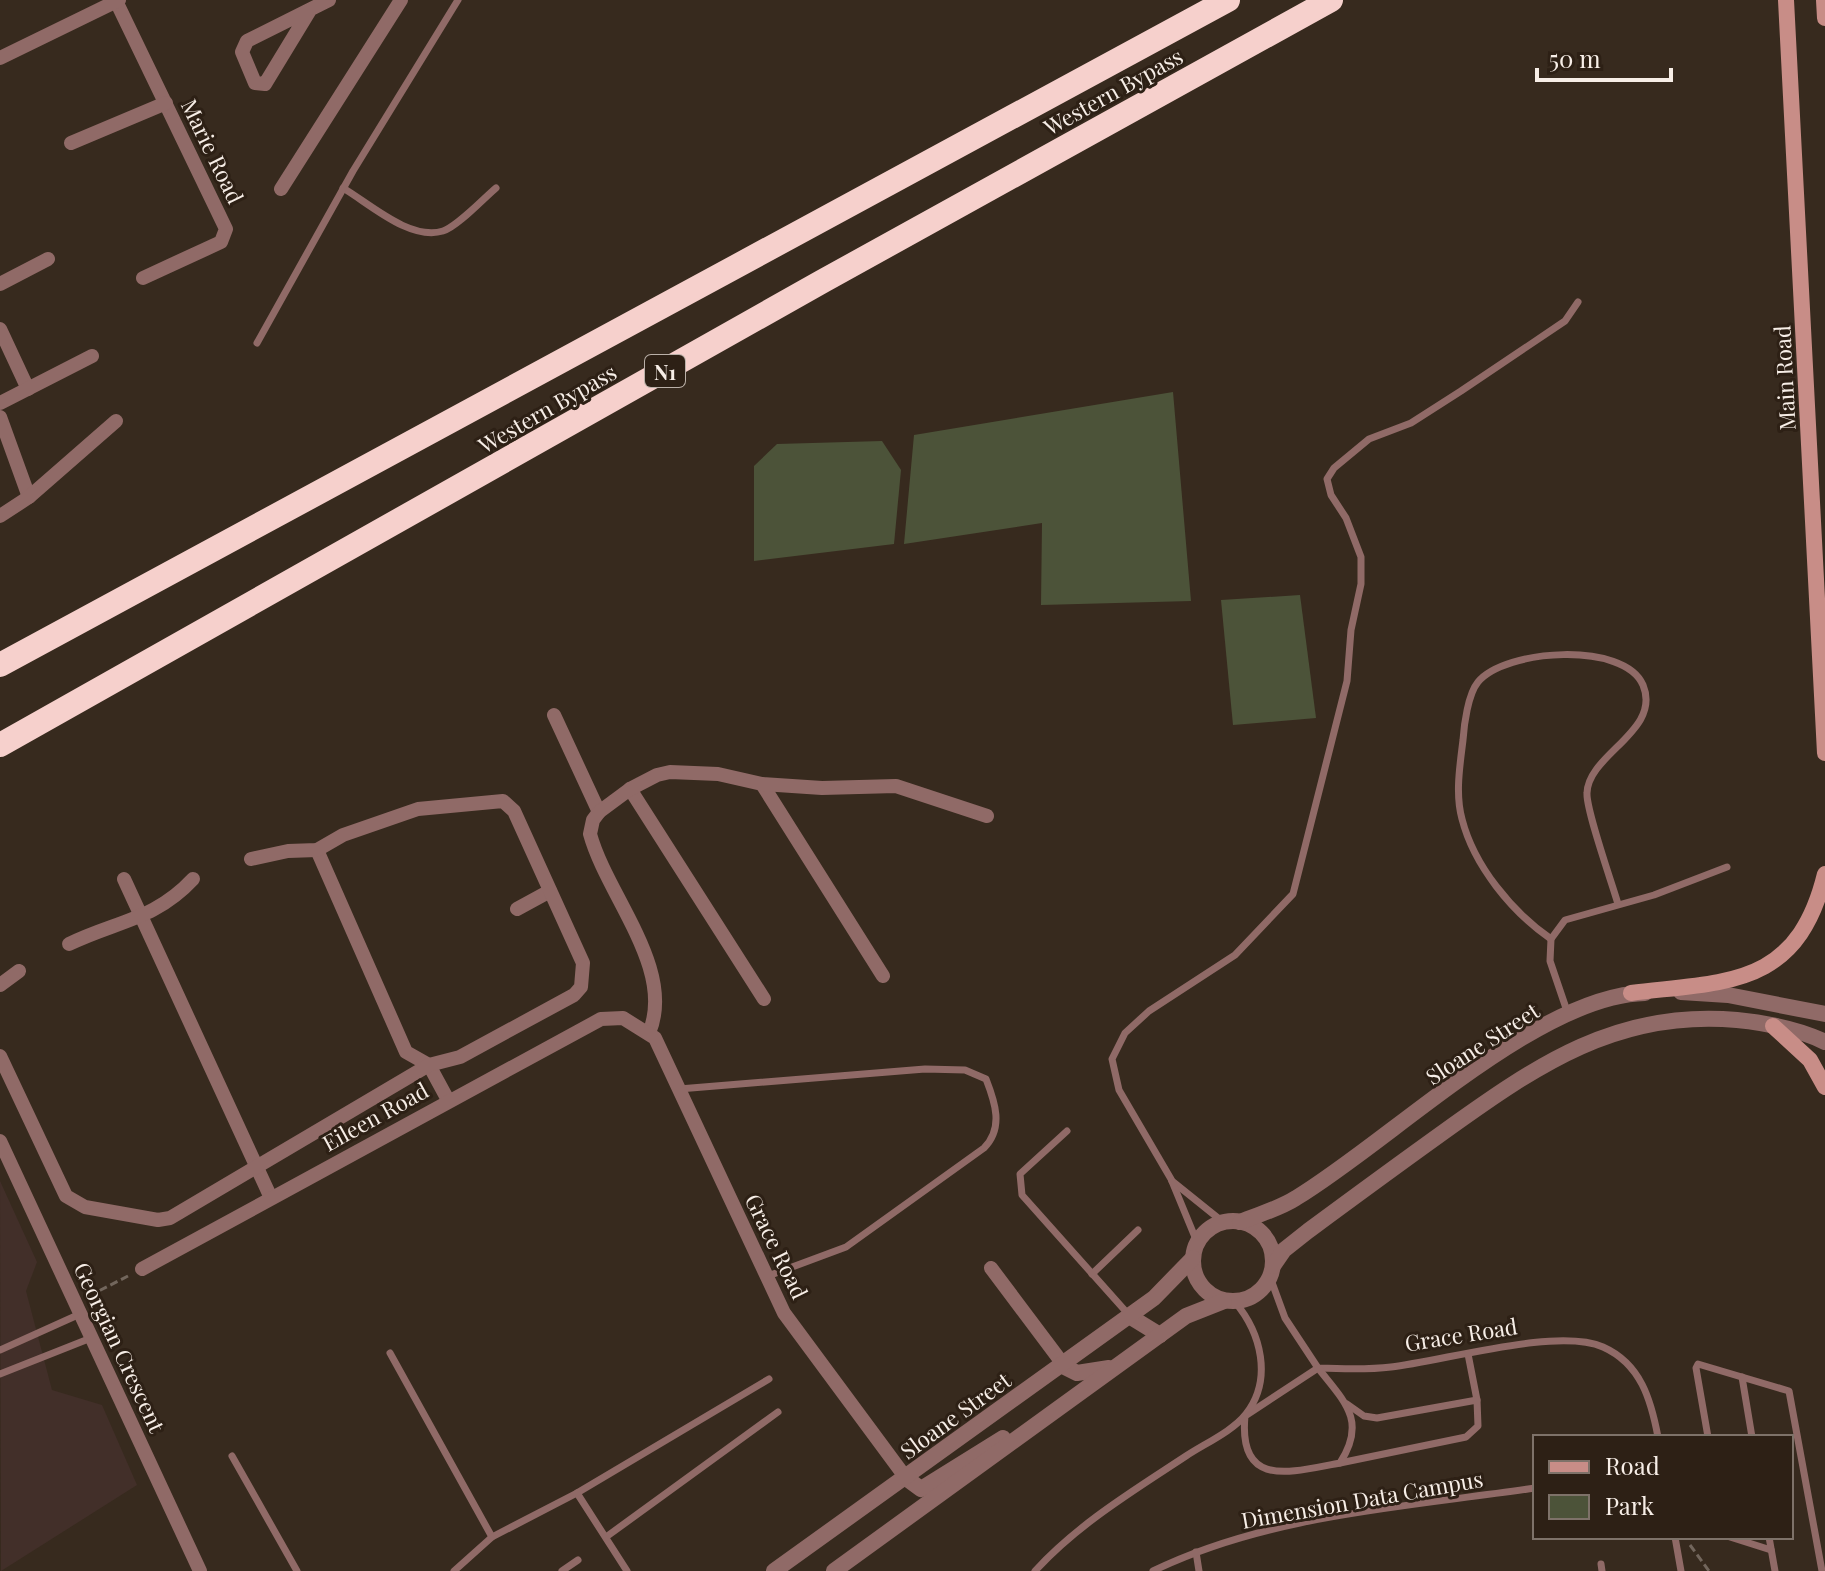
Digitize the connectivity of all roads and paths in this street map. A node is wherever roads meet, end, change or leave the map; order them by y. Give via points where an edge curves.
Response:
1 (329, 0) edge
2 (401, 0) edge
3 (458, 0) edge
4 (1228, 0) edge
5 (1331, 0) edge
6 (1786, 0) edge
7 (1824, 0) edge
8 (118, 1) edge
9 (310, 10) junction
10 (1825, 18) edge
11 (0, 58) edge
12 (166, 103) junction
13 (71, 143) dead end
14 (343, 188) junction
15 (496, 188) dead end
16 (281, 189) dead end
17 (48, 259) dead end
18 (143, 278) dead end
19 (0, 284) edge
20 (1578, 302) dead end
21 (0, 329) edge
22 (257, 343) dead end
23 (92, 356) dead end
24 (28, 389) junction
25 (0, 403) edge
26 (0, 417) edge
27 (116, 421) dead end
28 (29, 497) junction
29 (0, 516) edge
30 (0, 665) edge
31 (554, 715) dead end
32 (0, 745) edge
33 (1825, 753) edge
34 (762, 784) junction
35 (630, 789) junction
36 (599, 812) junction
37 (987, 816) dead end
38 (317, 850) junction
39 (251, 859) dead end
40 (1727, 867) dead end
41 (1825, 874) edge
42 (124, 879) dead end
43 (193, 879) dead end
44 (550, 891) junction
45 (1618, 904) junction
46 (517, 909) dead end
47 (142, 917) junction
48 (1551, 939) junction
49 (69, 944) dead end
50 (19, 971) dead end
51 (883, 976) dead end
52 (0, 985) edge
53 (1631, 993) junction
54 (764, 999) dead end
55 (1568, 1014) junction
56 (1825, 1014) edge
57 (633, 1022) joint
58 (1773, 1026) junction
59 (649, 1033) junction
60 (1825, 1042) edge
61 (0, 1056) edge
62 (429, 1065) junction
63 (1825, 1087) edge
64 (679, 1089) junction
65 (448, 1100) junction
66 (1067, 1131) dead end
67 (0, 1141) edge
68 (256, 1166) junction
69 (1171, 1179) junction
70 (271, 1198) junction
71 (1223, 1222) junction
72 (1240, 1222) junction
73 (1138, 1230) dead end
74 (1195, 1250) junction
75 (991, 1268) dead end
76 (142, 1269) joint
77 (1272, 1272) junction
78 (1092, 1274) junction
79 (766, 1277) junction
80 (1230, 1301) junction
81 (77, 1309) junction
82 (1129, 1316) junction
83 (1160, 1335) junction
84 (91, 1338) junction
85 (0, 1350) edge
86 (390, 1353) dead end
87 (1468, 1354) junction
88 (1062, 1365) junction
89 (1118, 1365) junction
90 (1318, 1368) junction
91 (0, 1374) edge
92 (1742, 1377) junction
93 (769, 1379) dead end
94 (1477, 1400) junction
95 (1345, 1403) junction
96 (778, 1412) dead end
97 (1245, 1416) junction
98 (1027, 1431) junction
99 (1658, 1435) edge
100 (1708, 1435) edge
101 (1752, 1435) edge
102 (232, 1456) dead end
103 (1340, 1463) junction
104 (906, 1478) junction
105 (1533, 1488) edge
106 (577, 1493) junction
107 (492, 1537) junction
108 (606, 1537) junction
109 (1675, 1539) edge
110 (1689, 1539) edge
111 (1736, 1539) edge
112 (1769, 1539) edge
113 (1771, 1550) junction
114 (1196, 1552) junction
115 (578, 1560) dead end
116 (200, 1571) edge
117 (297, 1571) edge
118 (454, 1571) edge
119 (562, 1571) edge
120 (627, 1571) edge
121 (774, 1571) edge
122 (834, 1571) edge
123 (1035, 1571) edge
124 (1153, 1571) edge
125 (1199, 1571) edge
126 (1681, 1571) edge
127 (1709, 1571) edge
128 (1775, 1571) edge
129 (1822, 1571) edge

1 - 9 street
2 - 16 street
3 - 14 lane
4 - 30 highway, Western Bypass
5 - 32 highway, Western Bypass / N1
6 - 33 main road, Main Road
7 - 10 main road
8 - 11 street
8 - 12 street, Marie Road
9 - 9 street via 243,46 255,83 265,84
12 - 13 street
12 - 18 street, Marie Road via 224,223 225,237
14 - 15 lane via 408,228 426,232 445,231
14 - 22 lane
17 - 19 street
20 - 69 lane via 1565,321 1452,397 1411,423 1369,439 1327,479 1361,557 1361,584 1347,681 1293,894 1235,955 1149,1011 1125,1033 1112,1059 1119,1090
21 - 24 street
23 - 24 street
24 - 25 street
26 - 28 street
27 - 28 street
28 - 29 street
31 - 36 street
34 - 35 street via 718,774 670,772
34 - 37 street via 896,786
34 - 51 street
35 - 36 street
35 - 54 street
36 - 59 street via 591,826 592,840 650,968 657,998
38 - 39 street
38 - 44 street via 343,835 418,809 493,799 514,811
38 - 62 street via 406,1052
40 - 45 lane
41 - 53 main road via 1808,920 1772,964 1724,983
42 - 47 street
43 - 47 street via 172,900
44 - 46 street
44 - 62 street via 583,963 581,987 460,1057
45 - 48 lane via 1565,920
45 - 48 lane via 1586,794 1593,775 1634,729 1644,709 1644,687 1633,671 1568,655 1525,658 1495,667 1476,684 1464,732 1461,819 1480,861 1506,899
47 - 49 street
47 - 68 street
48 - 55 lane via 1550,961
50 - 52 street
53 - 55 street, Sloane Street
53 - 56 street, Sloane Street via 1728,995
55 - 72 street, Sloane Street via 1512,1045 1296,1198
57 - 59 street, Grace Road
57 - 65 street, Eileen Road via 601,1019
58 - 60 street
58 - 63 main road via 1810,1060
58 - 77 street via 1716,1018 1670,1020 1567,1051 1510,1084 1308,1231 1284,1250
59 - 64 street, Grace Road
61 - 68 street via 60,1188 73,1202 163,1219
62 - 65 street
62 - 68 street
64 - 79 street, Grace Road
64 - 79 lane via 925,1069 965,1070 986,1079 997,1123 984,1148 846,1247
65 - 70 street, Eileen Road
66 - 78 lane via 1020,1174 1018,1184
67 - 81 street, Georgian Crescent
68 - 70 street
69 - 71 lane
69 - 74 lane
70 - 76 street, Eileen Road
71 - 72 street
71 - 74 street via 1213,1226
72 - 77 street via 1269,1243
73 - 78 lane
74 - 80 street via 1197,1280 1213,1297
74 - 82 street, Sloane Street via 1164,1290
75 - 88 street
76 - 81 path
77 - 80 street via 1256,1294
77 - 90 lane via 1285,1318
78 - 82 lane
79 - 104 street, Grace Road via 806,1348
80 - 83 street via 1186,1316
80 - 97 lane via 1250,1323 1260,1353 1259,1391
81 - 84 street, Georgian Crescent
81 - 85 lane
82 - 83 street
82 - 88 street, Sloane Street
83 - 89 street
84 - 91 lane
84 - 116 street, Georgian Crescent
86 - 107 lane
87 - 90 lane, Grace Road via 1374,1369
87 - 94 lane
87 - 99 lane, Grace Road via 1558,1342 1604,1348 1640,1377
88 - 89 street via 1077,1373
88 - 104 street, Sloane Street
89 - 98 street
90 - 95 lane
90 - 97 lane
92 - 100 lane via 1697,1366
92 - 101 lane
92 - 129 lane via 1792,1395
93 - 106 lane
94 - 95 lane via 1377,1418
94 - 103 lane via 1478,1426 1471,1436
95 - 103 lane via 1354,1433
96 - 108 lane
97 - 103 lane via 1249,1454 1262,1468 1288,1472
97 - 123 lane via 1111,1506
98 - 104 street via 1000,1439 921,1489
98 - 122 street
102 - 117 lane
104 - 121 street, Sloane Street
105 - 114 lane, Dimension Data Campus via 1320,1521 1237,1537
106 - 107 lane
106 - 108 lane
107 - 118 lane
108 - 120 lane
109 - 126 lane
110 - 127 path
111 - 113 lane
112 - 113 lane
113 - 128 lane
114 - 124 lane, Dimension Data Campus
114 - 125 lane
115 - 119 lane

